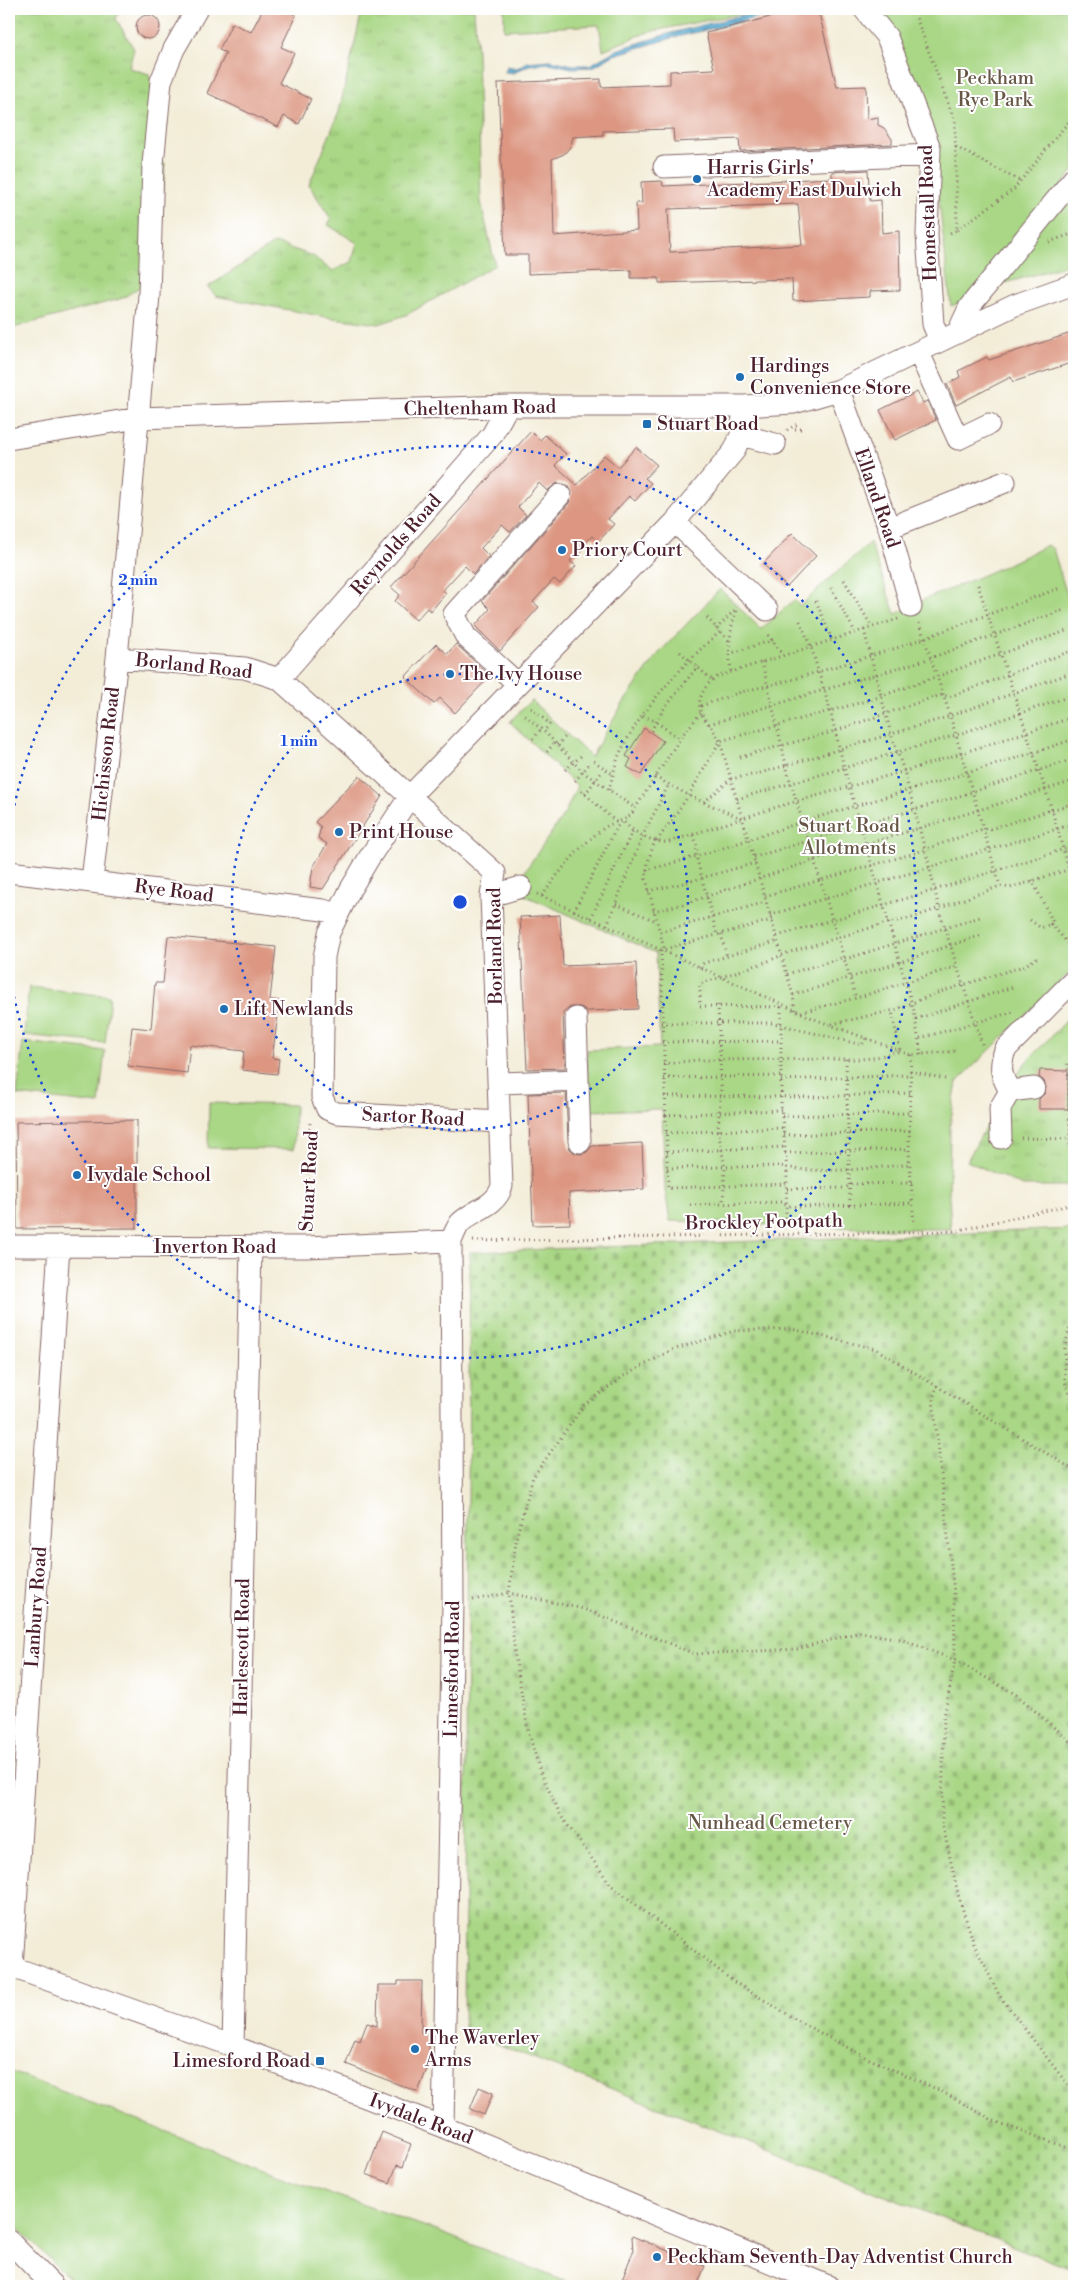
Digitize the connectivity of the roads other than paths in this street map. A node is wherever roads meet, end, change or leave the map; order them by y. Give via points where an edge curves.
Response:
1 (197, 9) edge
2 (864, 9) edge
3 (930, 155) junction
4 (664, 167) dead end
5 (1074, 178) edge
6 (1074, 284) edge
7 (949, 337) junction
8 (919, 352) junction
9 (840, 390) junction
10 (508, 406) junction
11 (744, 406) junction
12 (138, 418) junction
13 (990, 424) dead end
14 (741, 435) junction
15 (9, 439) edge
16 (775, 444) dead end
17 (1006, 482) dead end
18 (560, 495) dead end
19 (675, 522) junction
20 (889, 528) junction
21 (767, 610) dead end
22 (913, 610) road end
23 (117, 658) junction
24 (279, 679) junction
25 (518, 684) junction
26 (410, 796) junction
27 (9, 872) edge
28 (92, 881) junction
29 (520, 887) road end
30 (491, 896) junction
31 (338, 914) junction
32 (1074, 980) edge
33 (576, 1018) dead end
34 (578, 1080) junction
35 (499, 1083) junction
36 (1034, 1088) dead end
37 (1010, 1091) junction
38 (327, 1109) joint
39 (500, 1122) junction
40 (1010, 1138) road end
41 (580, 1142) dead end
42 (452, 1241) junction
43 (9, 1246) edge
44 (59, 1246) junction
45 (252, 1247) junction
46 (11, 1967) edge
47 (233, 2046) junction
48 (443, 2126) junction
49 (9, 2241) edge
50 (53, 2286) edge
51 (828, 2286) edge

1 - 12 street, Hichisson Road via 174,49 162,81 153,164 148,295
2 - 3 street, Homestall Road via 887,37
3 - 4 street
3 - 7 street, Homestall Road via 927,235 933,324
5 - 7 street via 970,306
6 - 7 street, Cheltenham Road via 1015,306
7 - 8 street, Cheltenham Road
8 - 9 street, Cheltenham Road
8 - 13 street via 958,439
9 - 11 street, Cheltenham Road via 794,403
9 - 20 street, Elland Road
10 - 11 street, Cheltenham Road
10 - 12 street, Cheltenham Road
10 - 24 street, Reynolds Road via 492,435
11 - 14 street, Stuart Road
12 - 15 street, Cheltenham Road
12 - 23 street, Hichisson Road
14 - 16 street
14 - 19 street, Stuart Road via 734,450
17 - 20 street
18 - 25 street via 454,614 466,637
19 - 21 street
19 - 25 street, Stuart Road
20 - 22 street, Elland Road
23 - 24 street, Borland Road via 245,668
23 - 28 street, Hichisson Road
24 - 26 street, Borland Road
25 - 26 street, Stuart Road
26 - 30 street, Borland Road via 495,873
26 - 31 street, Stuart Road via 369,858
27 - 28 street, Rye Road
28 - 31 street, Rye Road
29 - 30 street
30 - 35 street, Borland Road
31 - 38 street, Stuart Road via 329,933 322,987 322,1097
32 - 37 street via 1004,1050 1001,1074
33 - 34 street
34 - 35 street
34 - 41 street
35 - 39 street, Borland Road
36 - 37 street
37 - 40 street via 1000,1108
38 - 39 street, Sartor Road via 337,1113
39 - 42 street, Borland Road via 500,1194 461,1222
42 - 45 street, Inverton Road
42 - 48 street, Limesford Road via 453,1603
43 - 44 street, Inverton Road
44 - 45 street, Inverton Road
44 - 46 street, Lanbury Road
45 - 47 street, Harlescott Road
46 - 47 street, Ivydale Road
47 - 48 street, Ivydale Road
48 - 51 street, Ivydale Road
49 - 50 street

